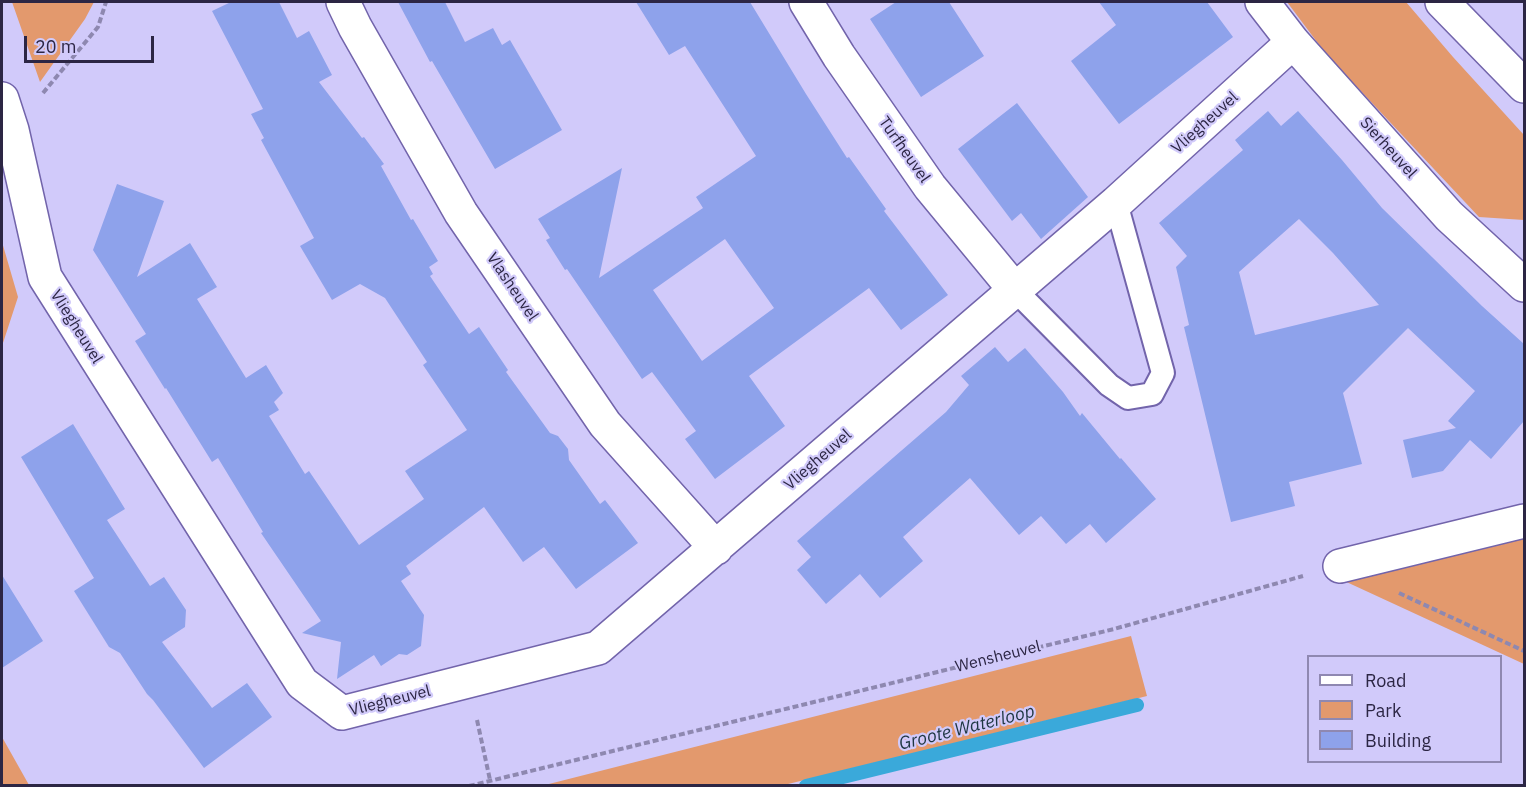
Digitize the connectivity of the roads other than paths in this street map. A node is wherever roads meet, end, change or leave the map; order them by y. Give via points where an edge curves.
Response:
1 (343, 2) edge
2 (806, 2) edge
3 (1262, 2) edge
4 (1442, 2) edge
5 (1293, 42) junction
6 (1524, 86) edge
7 (2, 99) edge
8 (1116, 203) junction
9 (1520, 274) edge
10 (1015, 290) junction
11 (1524, 521) edge
12 (717, 548) junction
13 (1340, 566) road end

1 - 12 street, Vlasheuvel via 461,213 605,424
2 - 10 street, Turfheuvel via 930,187
3 - 5 street, Sierheuvel
4 - 6 street
5 - 8 street, Vliegheuvel
5 - 9 street, Sierheuvel via 1449,216
7 - 12 street, Vliegheuvel via 45,277 302,683 342,713 598,648
8 - 10 street, Vliegheuvel
8 - 10 lane via 1163,373 1152,394 1128,398 1109,385
10 - 12 street, Vliegheuvel
11 - 13 street

